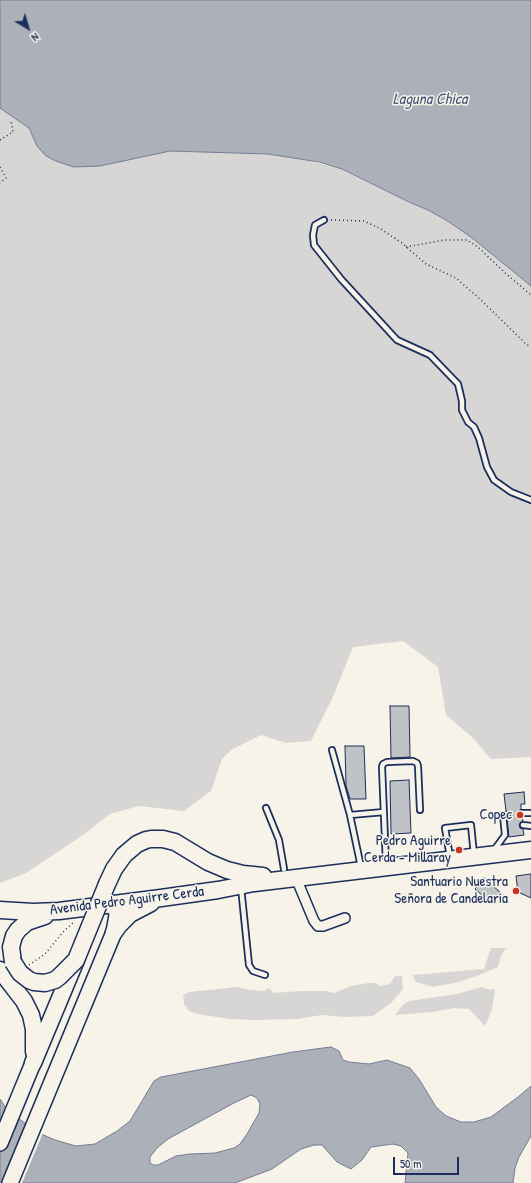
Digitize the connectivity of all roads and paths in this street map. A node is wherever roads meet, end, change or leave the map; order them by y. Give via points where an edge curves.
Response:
1 (11, 120) dead end
2 (0, 140) edge
3 (0, 167) edge
4 (0, 183) edge
5 (324, 220) joint
6 (406, 247) junction
7 (531, 295) edge
8 (531, 346) edge
9 (531, 500) edge
10 (332, 750) dead end
11 (266, 808) dead end
12 (420, 810) dead end
13 (384, 812) junction
14 (531, 812) edge
15 (522, 813) dead end
16 (350, 815) junction
17 (507, 815) dead end
18 (523, 824) dead end
19 (531, 826) edge
20 (531, 850) edge
21 (490, 855) junction
22 (474, 857) junction
23 (450, 860) junction
24 (386, 867) junction
25 (362, 870) junction
26 (290, 874) junction
27 (248, 884) junction
28 (111, 895) junction
29 (161, 898) junction
30 (0, 907) edge
31 (0, 910) edge
32 (59, 911) junction
33 (345, 918) dead end
34 (78, 920) dead end
35 (114, 932) junction
36 (76, 960) junction
37 (14, 966) edge
38 (265, 975) dead end
39 (33, 1063) junction
40 (0, 1143) edge
41 (10, 1183) edge

1 - 2 path via 13,132
3 - 4 path via 6,178
5 - 6 path via 364,221 381,229
5 - 9 lane via 315,225 314,246 397,340 430,355 458,384 462,410 468,422 474,427 494,480 511,492
6 - 7 path via 444,240 467,240
6 - 8 path via 426,264 456,278 527,346
10 - 16 lane
11 - 26 lane
12 - 13 lane via 417,763 387,762 382,767
13 - 16 lane
13 - 24 lane
14 - 15 lane
16 - 25 lane
17 - 21 lane via 503,815 505,835
18 - 19 lane
20 - 21 highway
21 - 22 highway
22 - 23 highway
22 - 23 lane via 471,825 446,828
23 - 24 highway
24 - 25 highway
25 - 26 highway
26 - 27 highway, Avenida Pedro Aguirre Cerda
26 - 28 highway via 232,865 175,842 152,839 130,849 119,861 114,869
26 - 33 street via 318,926
27 - 28 highway, Avenida Pedro Aguirre Cerda via 199,884
27 - 29 highway, Avenida Pedro Aguirre Cerda
27 - 38 lane via 249,966 253,971
28 - 29 highway, Avenida Pedro Aguirre Cerda
28 - 30 highway, Avenida Pedro Aguirre Cerda
28 - 32 highway, Avenida Pedro Aguirre Cerda
28 - 35 main road via 117,915
28 - 36 highway, bridge
29 - 35 highway via 130,914
31 - 32 highway, Avenida Pedro Aguirre Cerda
32 - 37 highway via 32,920 18,930 11,946
34 - 37 path via 64,931 45,954
35 - 41 main road
36 - 37 highway, bridge via 55,980 45,982 34,982 24,977
36 - 39 highway
37 - 39 highway via 24,1001 31,1015 35,1036
39 - 40 main road

